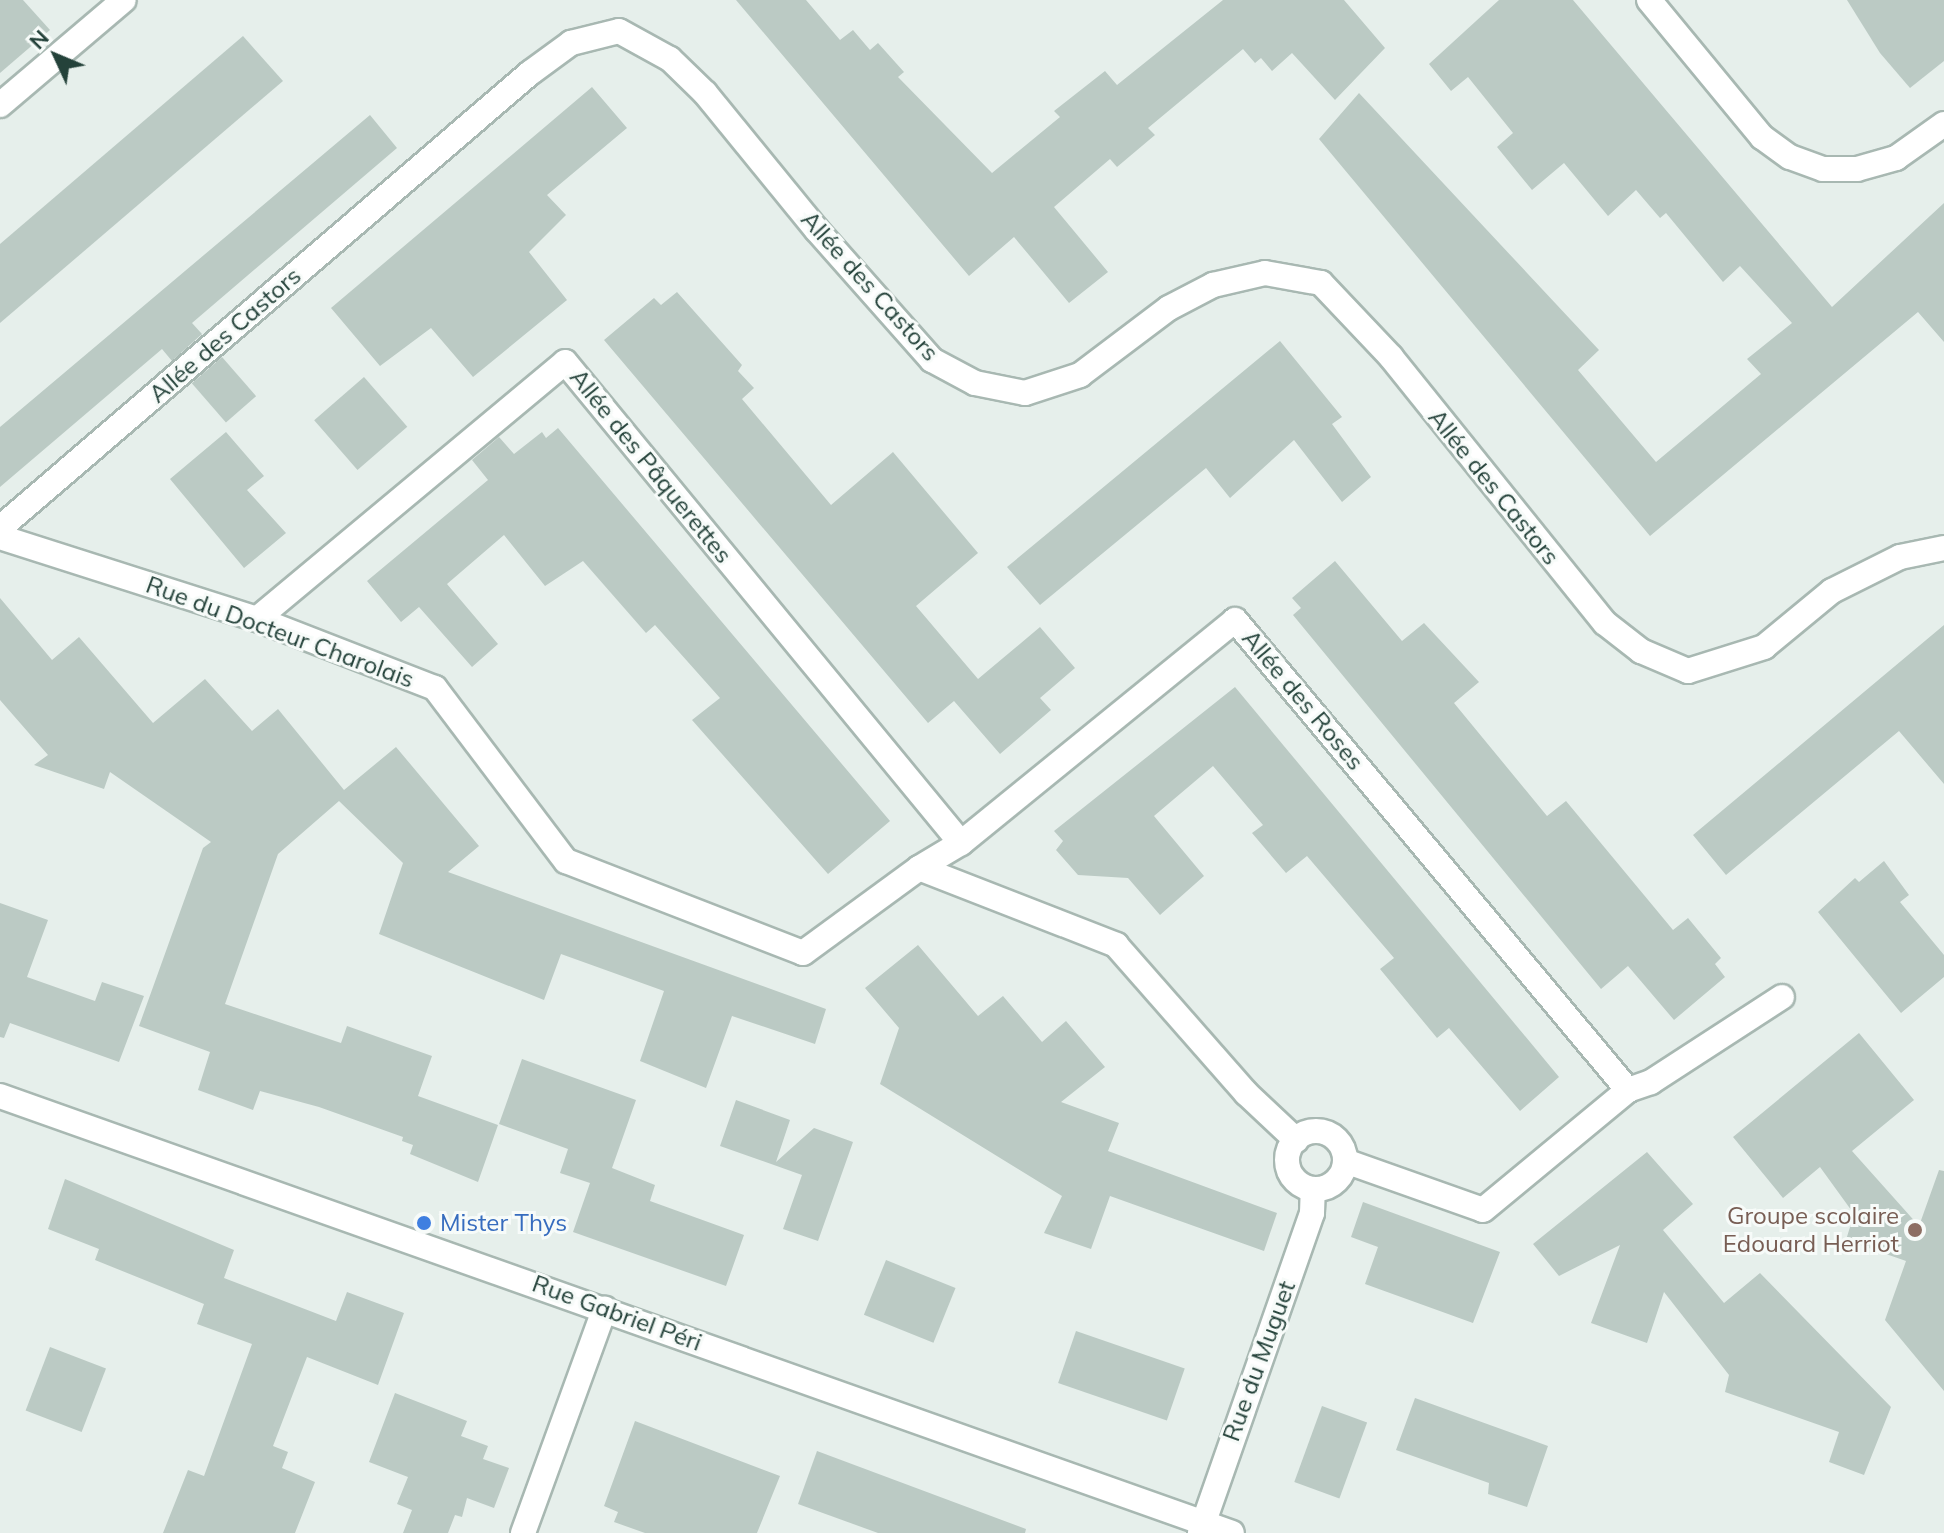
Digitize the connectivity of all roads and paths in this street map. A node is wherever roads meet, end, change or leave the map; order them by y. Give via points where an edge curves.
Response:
1 (124, 0) edge
2 (1649, 0) edge
3 (0, 105) edge
4 (1944, 124) edge
5 (0, 528) edge
6 (0, 537) edge
7 (1944, 548) edge
8 (257, 619) junction
9 (961, 843) junction
10 (919, 868) junction
11 (1782, 997) dead end
12 (1628, 1090) junction
13 (2, 1101) edge
14 (1296, 1140) junction
15 (1345, 1161) junction
16 (1313, 1189) junction
17 (605, 1308) junction
18 (1202, 1528) edge
19 (523, 1533) edge
20 (1232, 1533) edge

1 - 3 street
2 - 4 street via 1762,137 1790,157 1823,169 1857,169 1896,158
5 - 7 street, Allée des Castors via 530,73 571,43 619,31 670,59 705,93 932,360 975,383 1025,393 1080,375 1169,308 1213,285 1265,273 1321,283 1391,357 1605,623 1641,651 1688,671 1764,647 1832,591 1900,557
6 - 8 street, Rue du Docteur Charolais
8 - 9 street, Allée des Pâquerettes via 565,362
8 - 10 street, Rue du Docteur Charolais via 435,688 566,861 803,953
9 - 10 street, Allée des Roses
9 - 12 street, Allée des Roses via 1235,620
10 - 14 street via 1116,945 1246,1093
11 - 12 street via 1651,1082
12 - 15 street via 1483,1210
13 - 17 street, Rue Gabriel Péri
14 - 15 street via 1323,1132 1340,1143
14 - 16 street via 1288,1166 1297,1182
15 - 16 street via 1338,1179
16 - 18 street, Rue du Muguet via 1312,1213
17 - 18 street, Rue Gabriel Péri
17 - 19 street
18 - 20 street, Rue Gabriel Péri

